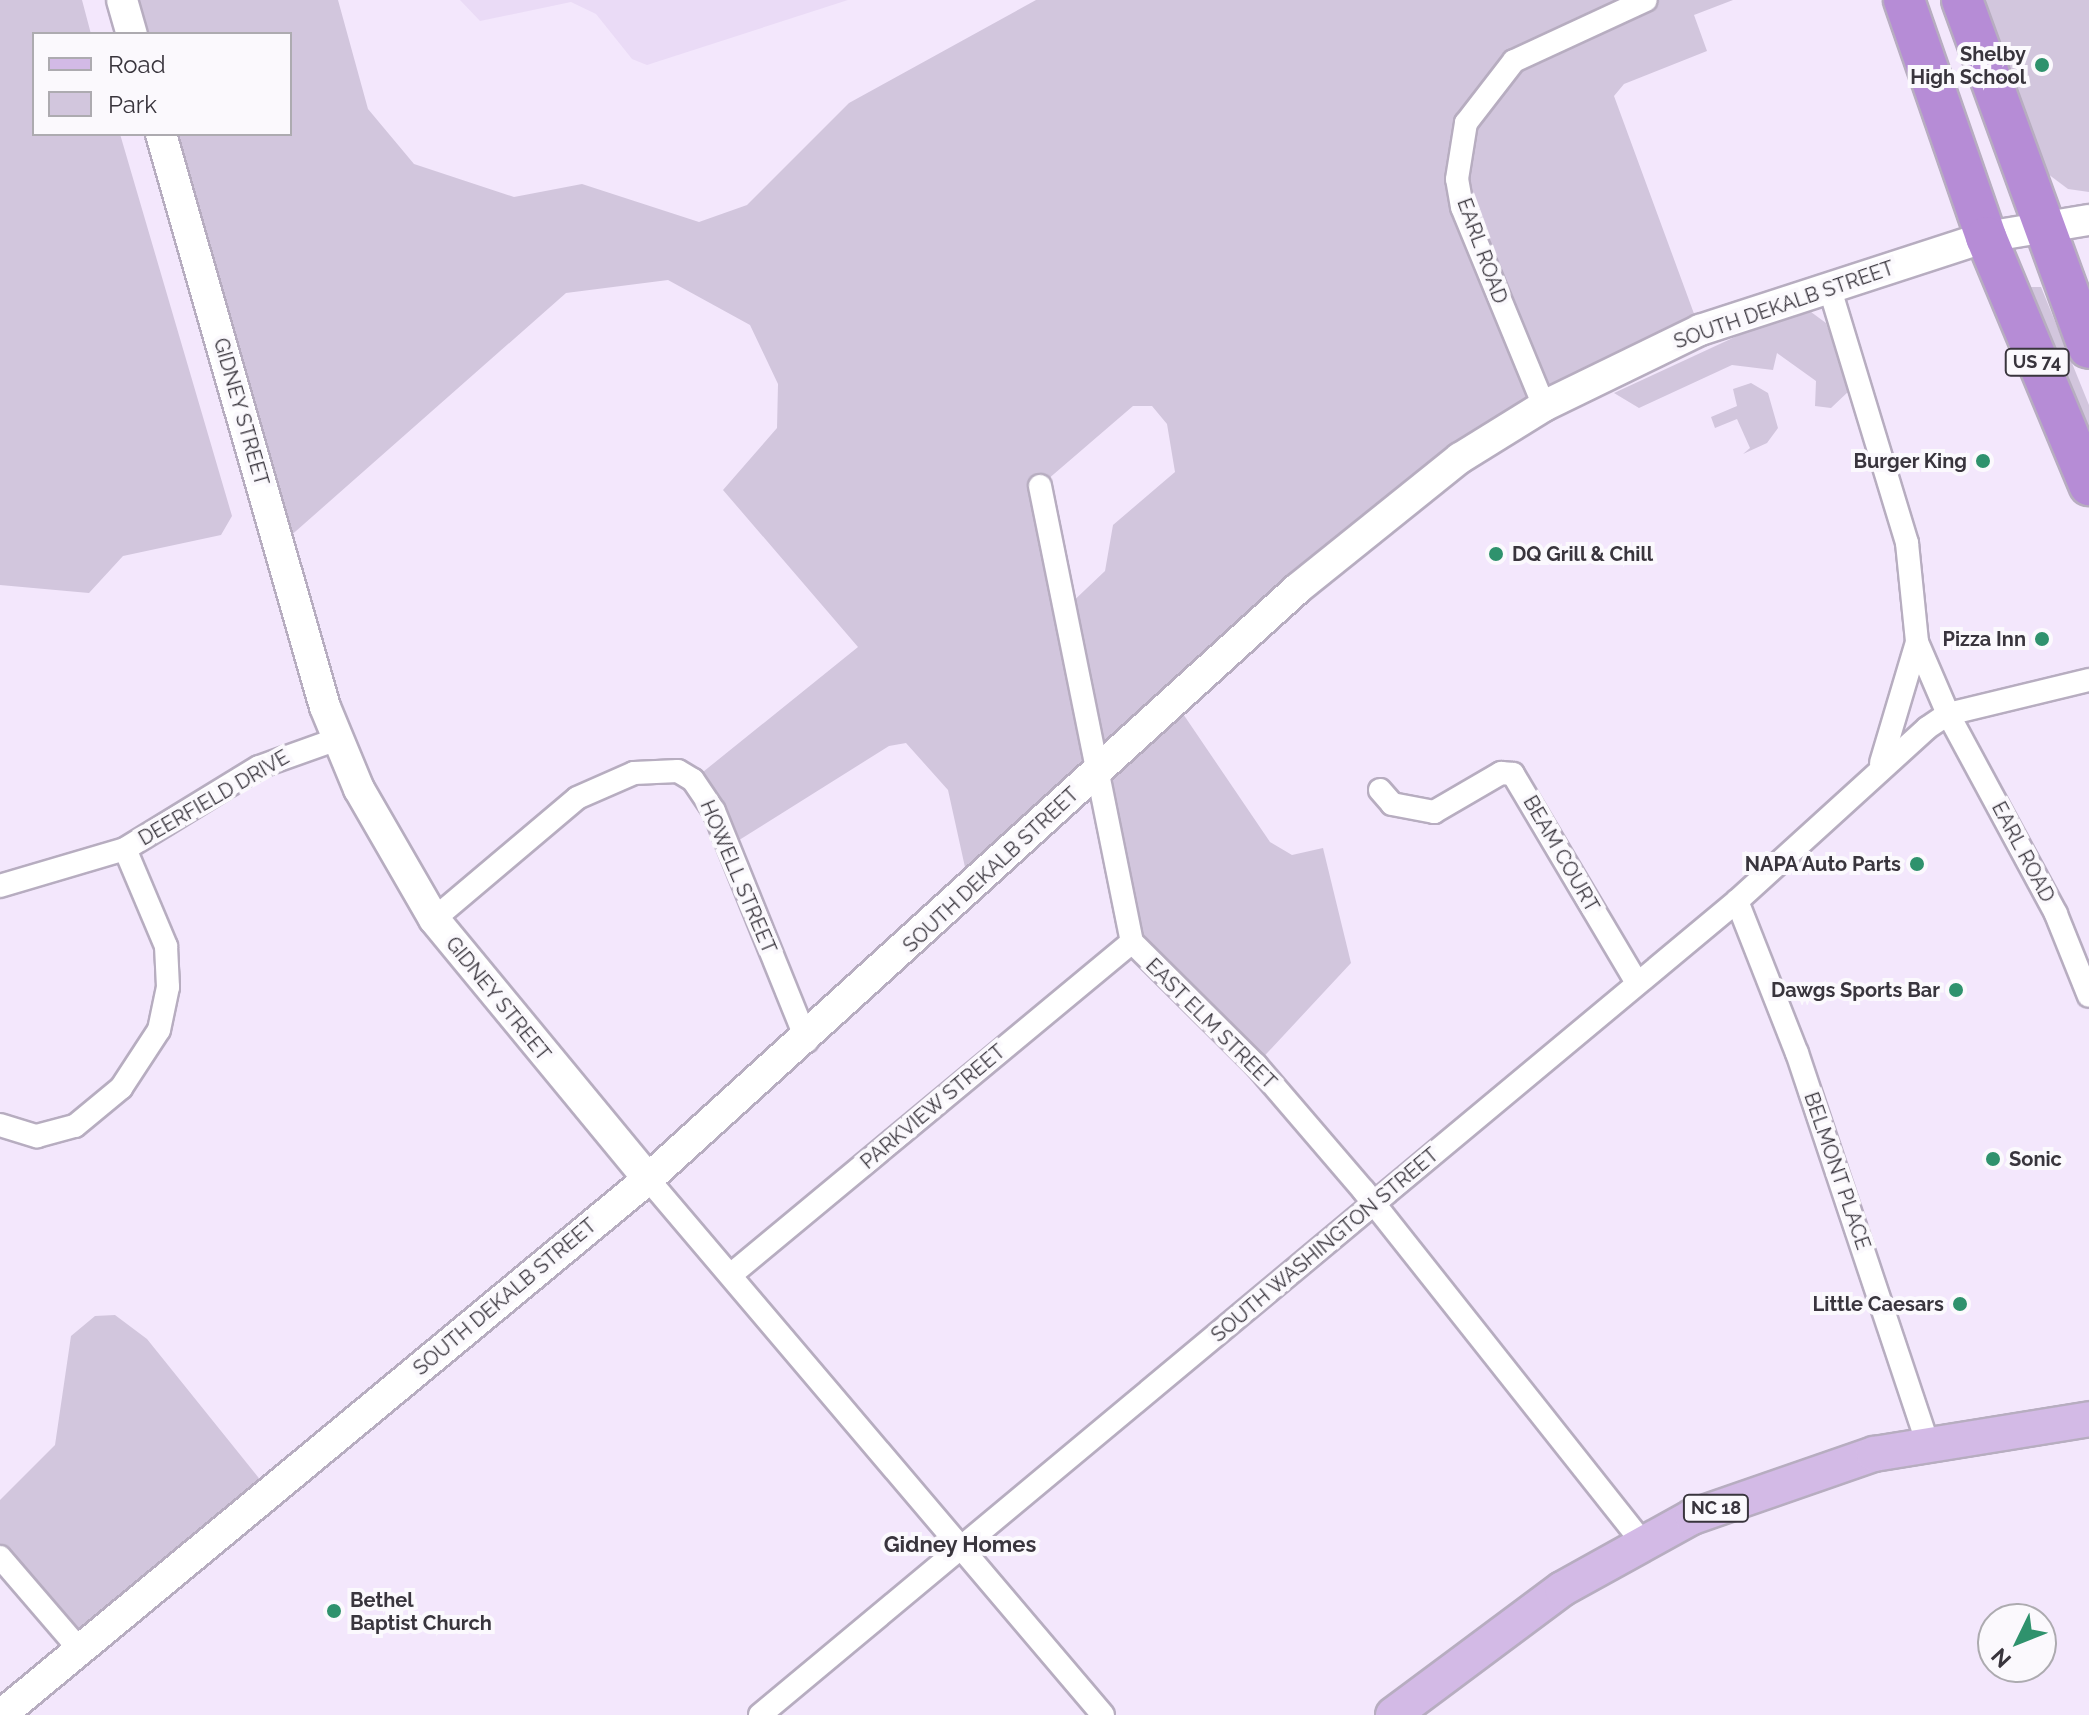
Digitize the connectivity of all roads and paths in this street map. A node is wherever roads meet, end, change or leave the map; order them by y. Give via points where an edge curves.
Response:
1 (122, 0) edge
2 (1646, 0) edge
3 (1904, 0) edge
4 (1962, 0) edge
5 (131, 32) edge
6 (162, 136) edge
7 (2089, 220) edge
8 (2044, 227) junction
9 (1986, 237) junction
10 (1829, 286) junction
11 (2089, 348) edge
12 (1544, 406) junction
13 (2089, 485) edge
14 (1040, 486) dead end
15 (1917, 642) junction
16 (2089, 680) edge
17 (1948, 714) junction
18 (337, 739) junction
19 (1880, 765) junction
20 (1097, 773) junction
21 (1380, 790) dead end
22 (125, 849) junction
23 (0, 886) edge
24 (1737, 901) junction
25 (434, 919) junction
26 (1132, 942) junction
27 (1637, 983) junction
28 (2089, 996) edge
29 (807, 1041) junction
30 (0, 1125) edge
31 (648, 1179) junction
32 (1375, 1205) junction
33 (733, 1273) junction
34 (2089, 1419) edge
35 (1928, 1444) junction
36 (1642, 1542) junction
37 (960, 1545) junction
38 (0, 1557) edge
39 (80, 1650) junction
40 (1, 1715) edge
41 (760, 1715) edge
42 (1103, 1715) edge
43 (1393, 1715) edge

1 - 5 main road
2 - 12 street, EARL ROAD via 1514,61 1466,123 1457,179 1462,207
3 - 9 highway, US 74
4 - 8 highway, US 74
6 - 18 main road, GIDNEY STREET
7 - 8 main road, SOUTH DEKALB STREET
8 - 9 main road, SOUTH DEKALB STREET
8 - 11 highway, US 74
9 - 10 main road, SOUTH DEKALB STREET
9 - 13 highway, US 74
10 - 12 main road, SOUTH DEKALB STREET via 1700,330
10 - 15 street via 1907,543
12 - 20 main road, SOUTH DEKALB STREET via 1391,508
14 - 20 street, EAST ELM STREET
15 - 17 street, EARL ROAD
15 - 19 street, SOUTH WASHINGTON STREET
16 - 17 street, SOUTH WASHINGTON STREET
17 - 19 street, SOUTH WASHINGTON STREET
17 - 28 street, EARL ROAD via 2056,914
18 - 22 street, DEERFIELD DRIVE via 259,767
18 - 25 main road, GIDNEY STREET via 377,824
19 - 24 street, SOUTH WASHINGTON STREET
20 - 26 street, EAST ELM STREET
20 - 29 main road, SOUTH DEKALB STREET
21 - 27 street, BEAM COURT via 1392,804 1434,812 1501,773 1513,774
22 - 23 street, DEERFIELD DRIVE
22 - 30 street via 166,946 168,987 159,1030 121,1088 75,1126 37,1136
24 - 27 street, SOUTH WASHINGTON STREET
24 - 35 street, BELMONT PLACE via 1797,1053
25 - 29 street, HOWELL STREET via 577,798 634,773 678,771 693,780 714,811
25 - 31 main road, GIDNEY STREET
26 - 32 street, EAST ELM STREET via 1256,1065
26 - 33 street, PARKVIEW STREET
27 - 32 street, SOUTH WASHINGTON STREET
29 - 31 main road, SOUTH DEKALB STREET
31 - 33 street, GIDNEY STREET
31 - 39 main road, SOUTH DEKALB STREET
32 - 36 street, EAST ELM STREET
32 - 37 street, SOUTH WASHINGTON STREET
33 - 37 street, GIDNEY STREET
34 - 35 main road, NC 18
35 - 36 main road, NC 18 via 1818,1470
36 - 43 main road, NC 18 via 1511,1624
37 - 41 street, SOUTH WASHINGTON STREET
37 - 42 street, GIDNEY STREET
38 - 39 street
39 - 40 main road, SOUTH DEKALB STREET

